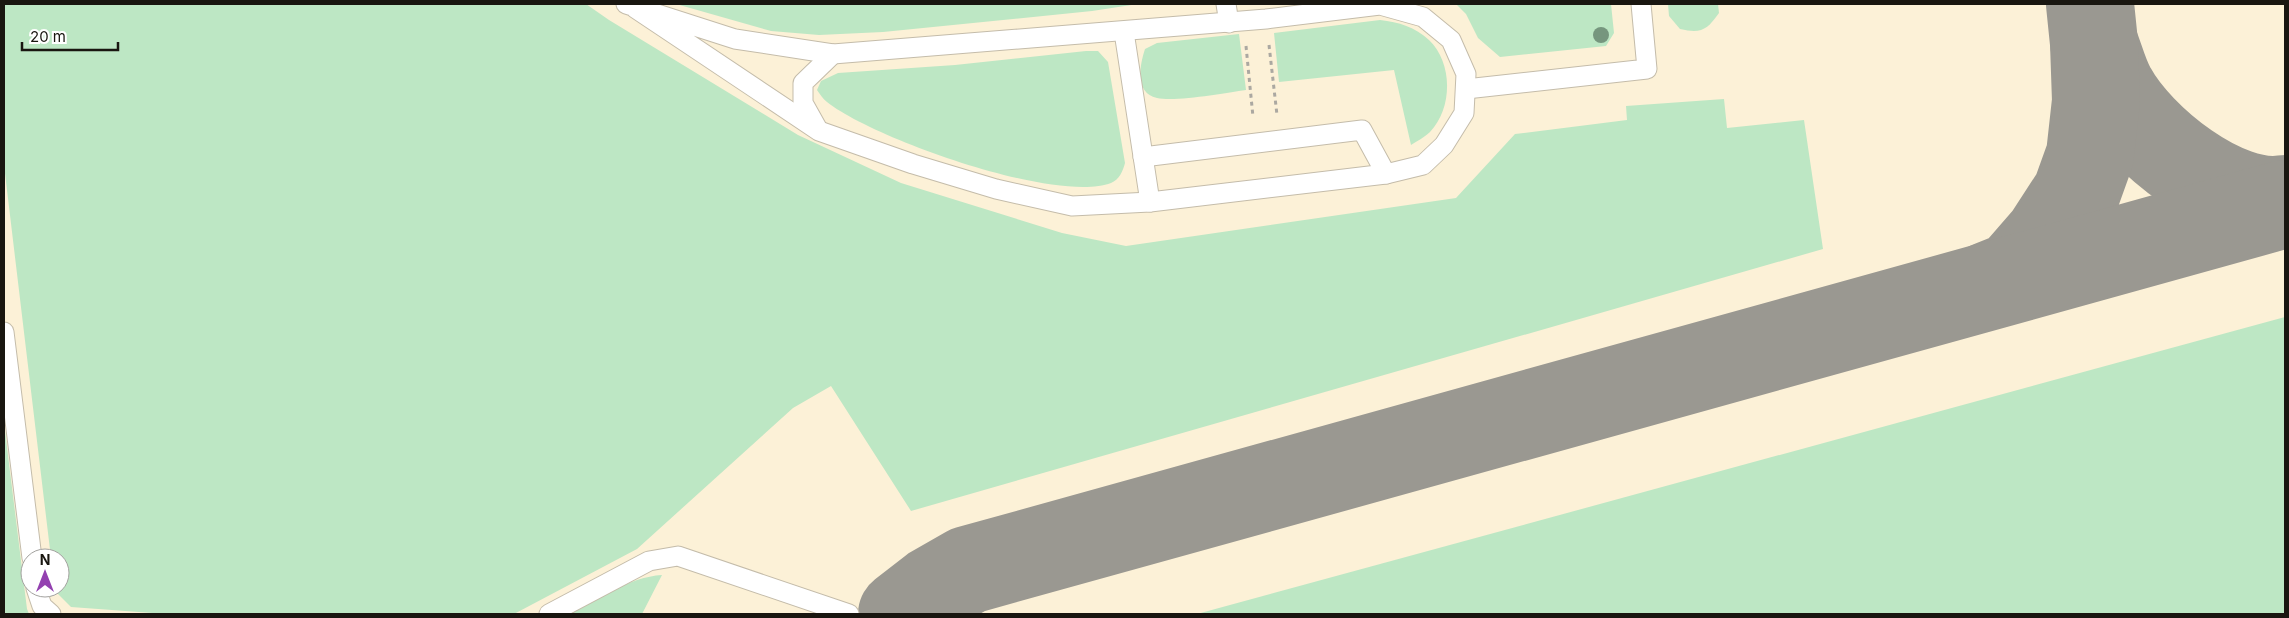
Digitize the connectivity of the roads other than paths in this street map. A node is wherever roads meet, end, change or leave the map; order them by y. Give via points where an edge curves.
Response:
1 (1226, 4) edge
2 (1641, 4) edge
3 (631, 6) edge
4 (1236, 22) junction
5 (1124, 32) junction
6 (833, 54) junction
7 (1466, 89) junction
8 (819, 131) junction
9 (1143, 157) junction
10 (1386, 174) junction
11 (1150, 202) junction
12 (4, 332) edge
13 (31, 548) edge
14 (39, 598) edge
15 (51, 614) edge
16 (549, 614) edge
17 (849, 614) edge

1 - 4 lane
2 - 7 lane via 1647,69
3 - 6 lane via 735,39
3 - 8 lane
4 - 5 lane
4 - 7 lane via 1380,5 1423,17 1451,40 1466,74
5 - 6 lane
5 - 9 lane
6 - 8 lane via 803,83 803,103
7 - 10 lane via 1464,113 1444,144 1423,165
8 - 11 lane via 912,164 1072,206
9 - 10 lane via 1362,130
9 - 11 lane
10 - 11 lane
12 - 13 lane
14 - 15 lane via 42,606
16 - 17 lane via 649,561 678,556

